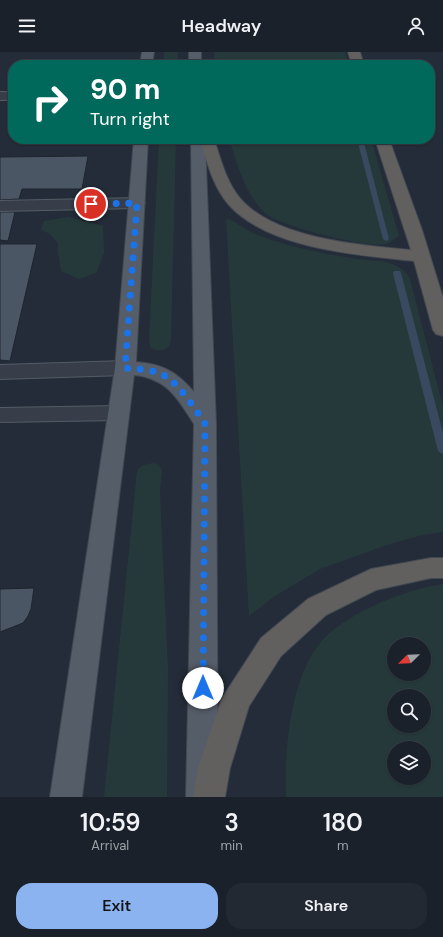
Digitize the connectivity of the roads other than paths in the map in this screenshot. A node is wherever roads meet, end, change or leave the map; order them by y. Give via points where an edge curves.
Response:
1 (141, 144) edge
2 (198, 144) edge
3 (209, 144) edge
4 (384, 144) edge
5 (137, 203) junction
6 (0, 206) edge
7 (421, 256) junction
8 (443, 330) edge
9 (125, 368) junction
10 (0, 372) edge
11 (118, 413) junction
12 (0, 415) edge
13 (205, 424) junction
14 (443, 568) edge
15 (66, 797) edge
16 (202, 797) edge
17 (209, 797) edge

1 - 5 main road
2 - 13 main road
3 - 7 highway via 218,174 235,202 269,227 326,244
4 - 7 highway
5 - 6 street
5 - 9 main road
7 - 8 highway
9 - 10 street
9 - 11 main road
9 - 13 main road via 165,376 186,397
11 - 12 street
11 - 15 main road
13 - 16 main road
14 - 17 highway via 371,580 317,606 271,647 236,701 214,768

